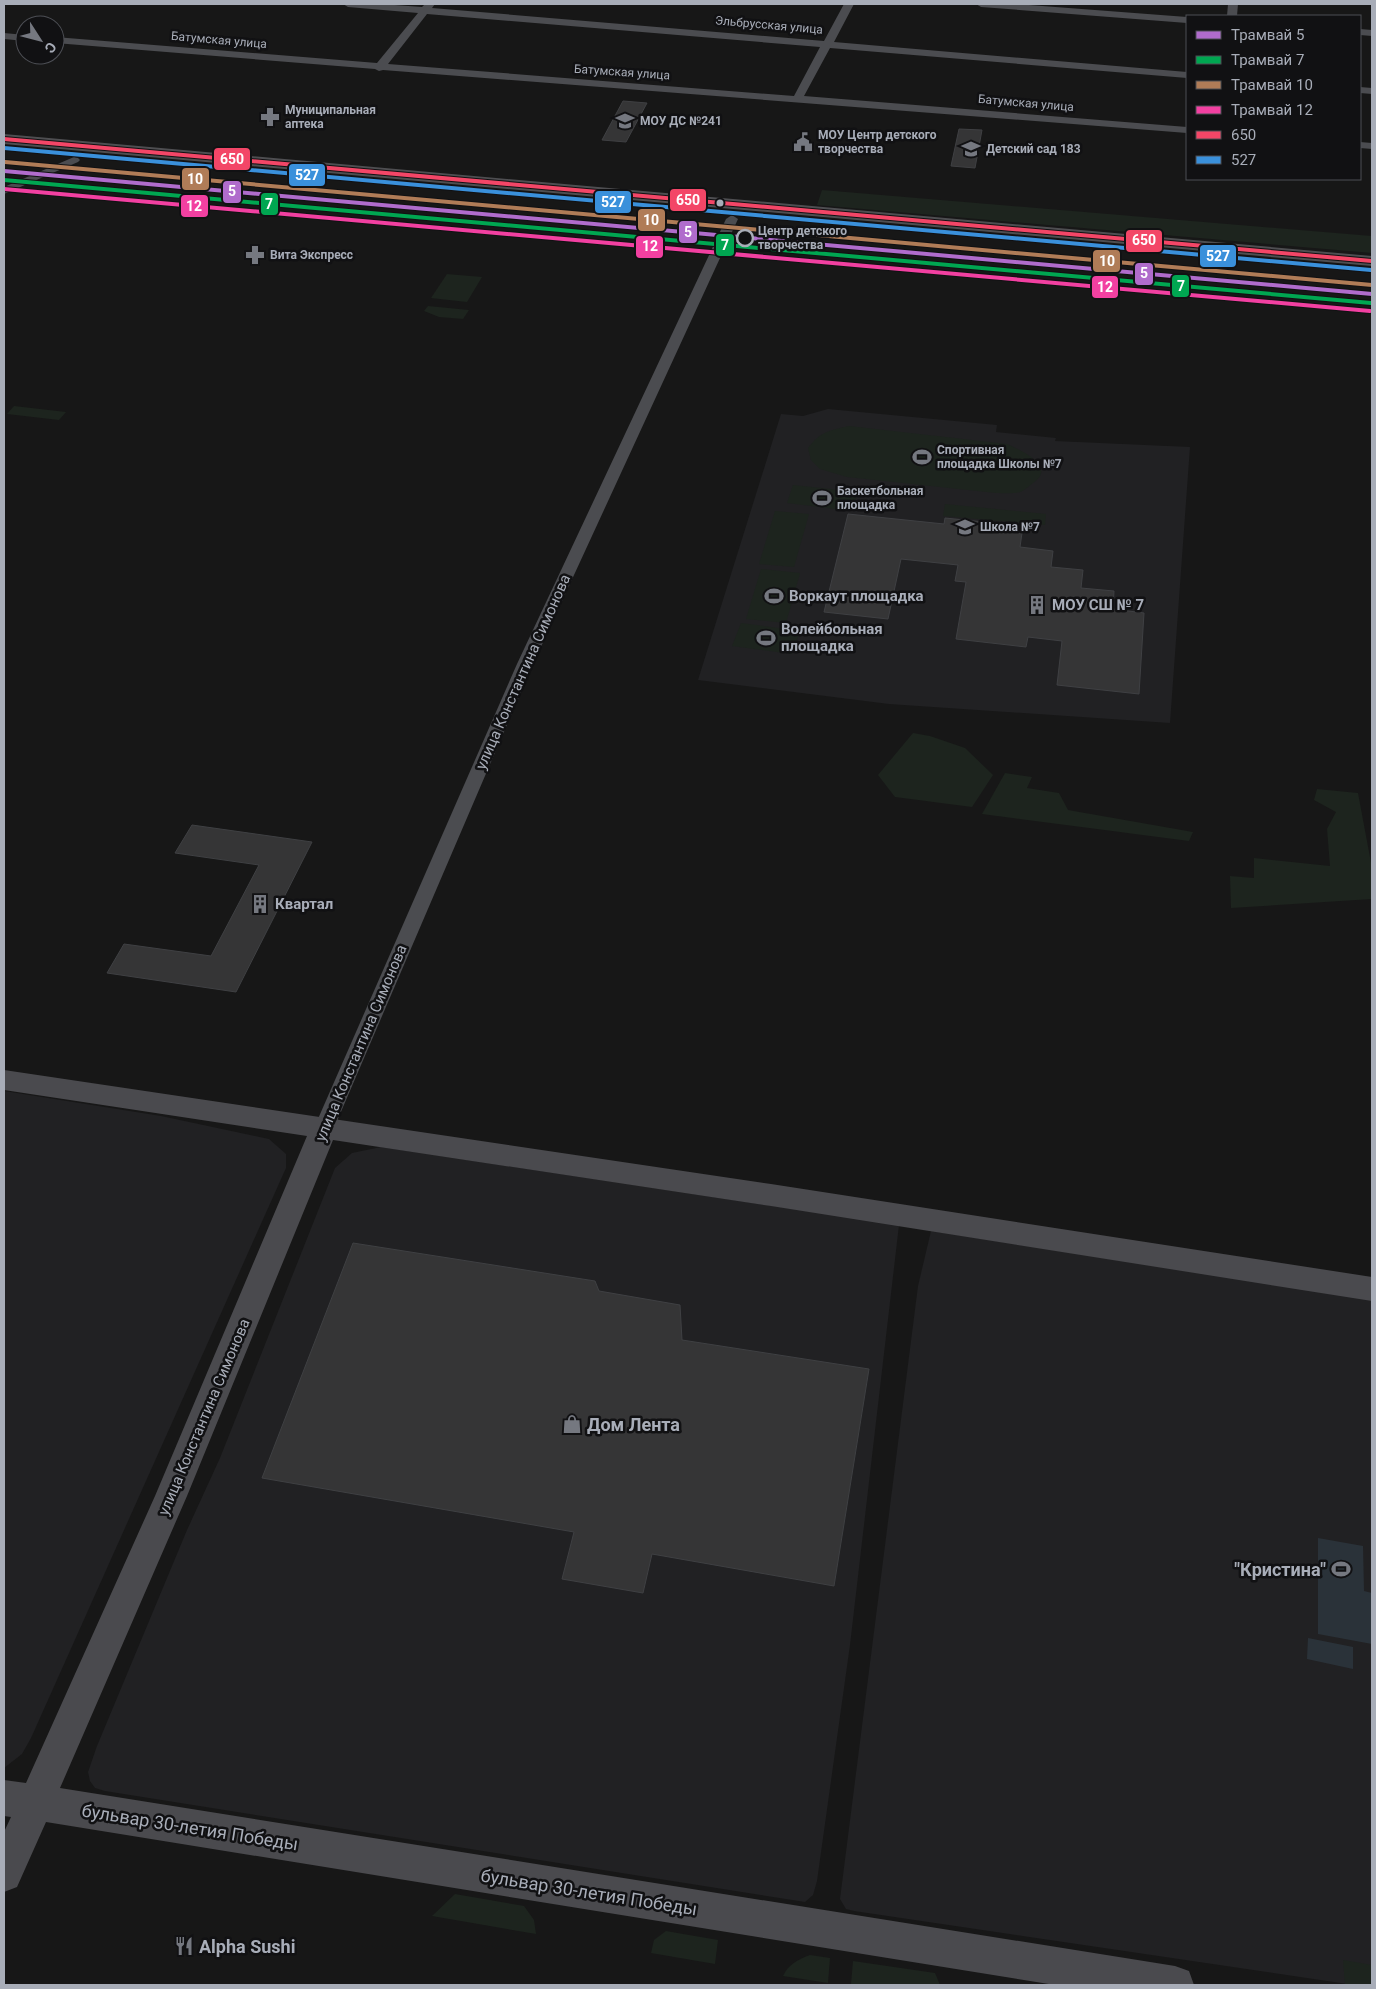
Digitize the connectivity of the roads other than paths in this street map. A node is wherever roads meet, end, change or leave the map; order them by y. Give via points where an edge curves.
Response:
1 (348, 4) edge
2 (849, 4) edge
3 (981, 4) edge
4 (428, 7) edge
5 (1186, 20) edge
6 (65, 41) edge
7 (827, 44) junction
8 (379, 68) junction
9 (1186, 75) edge
10 (798, 98) junction
11 (1186, 130) edge
12 (4, 139) edge
13 (4, 154) edge
14 (74, 160) junction
15 (4, 190) edge
16 (732, 219) junction
17 (1372, 261) edge
18 (1372, 276) edge
19 (4, 1080) edge
20 (324, 1128) junction
21 (1372, 1289) edge
22 (19, 1800) edge
23 (4, 1874) edge
24 (1175, 1985) edge

1 - 4 street, Эльбрусская улица
2 - 7 street
3 - 5 street
4 - 7 street, Эльбрусская улица
4 - 8 street
6 - 8 street, Батумская улица
7 - 9 street, Эльбрусская улица
7 - 10 street
8 - 10 street, Батумская улица
10 - 11 street, Батумская улица
12 - 17 highway
13 - 14 highway
14 - 15 street
14 - 16 highway
16 - 18 highway
16 - 20 street, улица Константина Симонова via 525,664
19 - 20 street
20 - 21 street
20 - 22 street, улица Константина Симонова via 171,1496
22 - 23 street, улица Константина Симонова
22 - 24 street, бульвар 30-летия Победы

